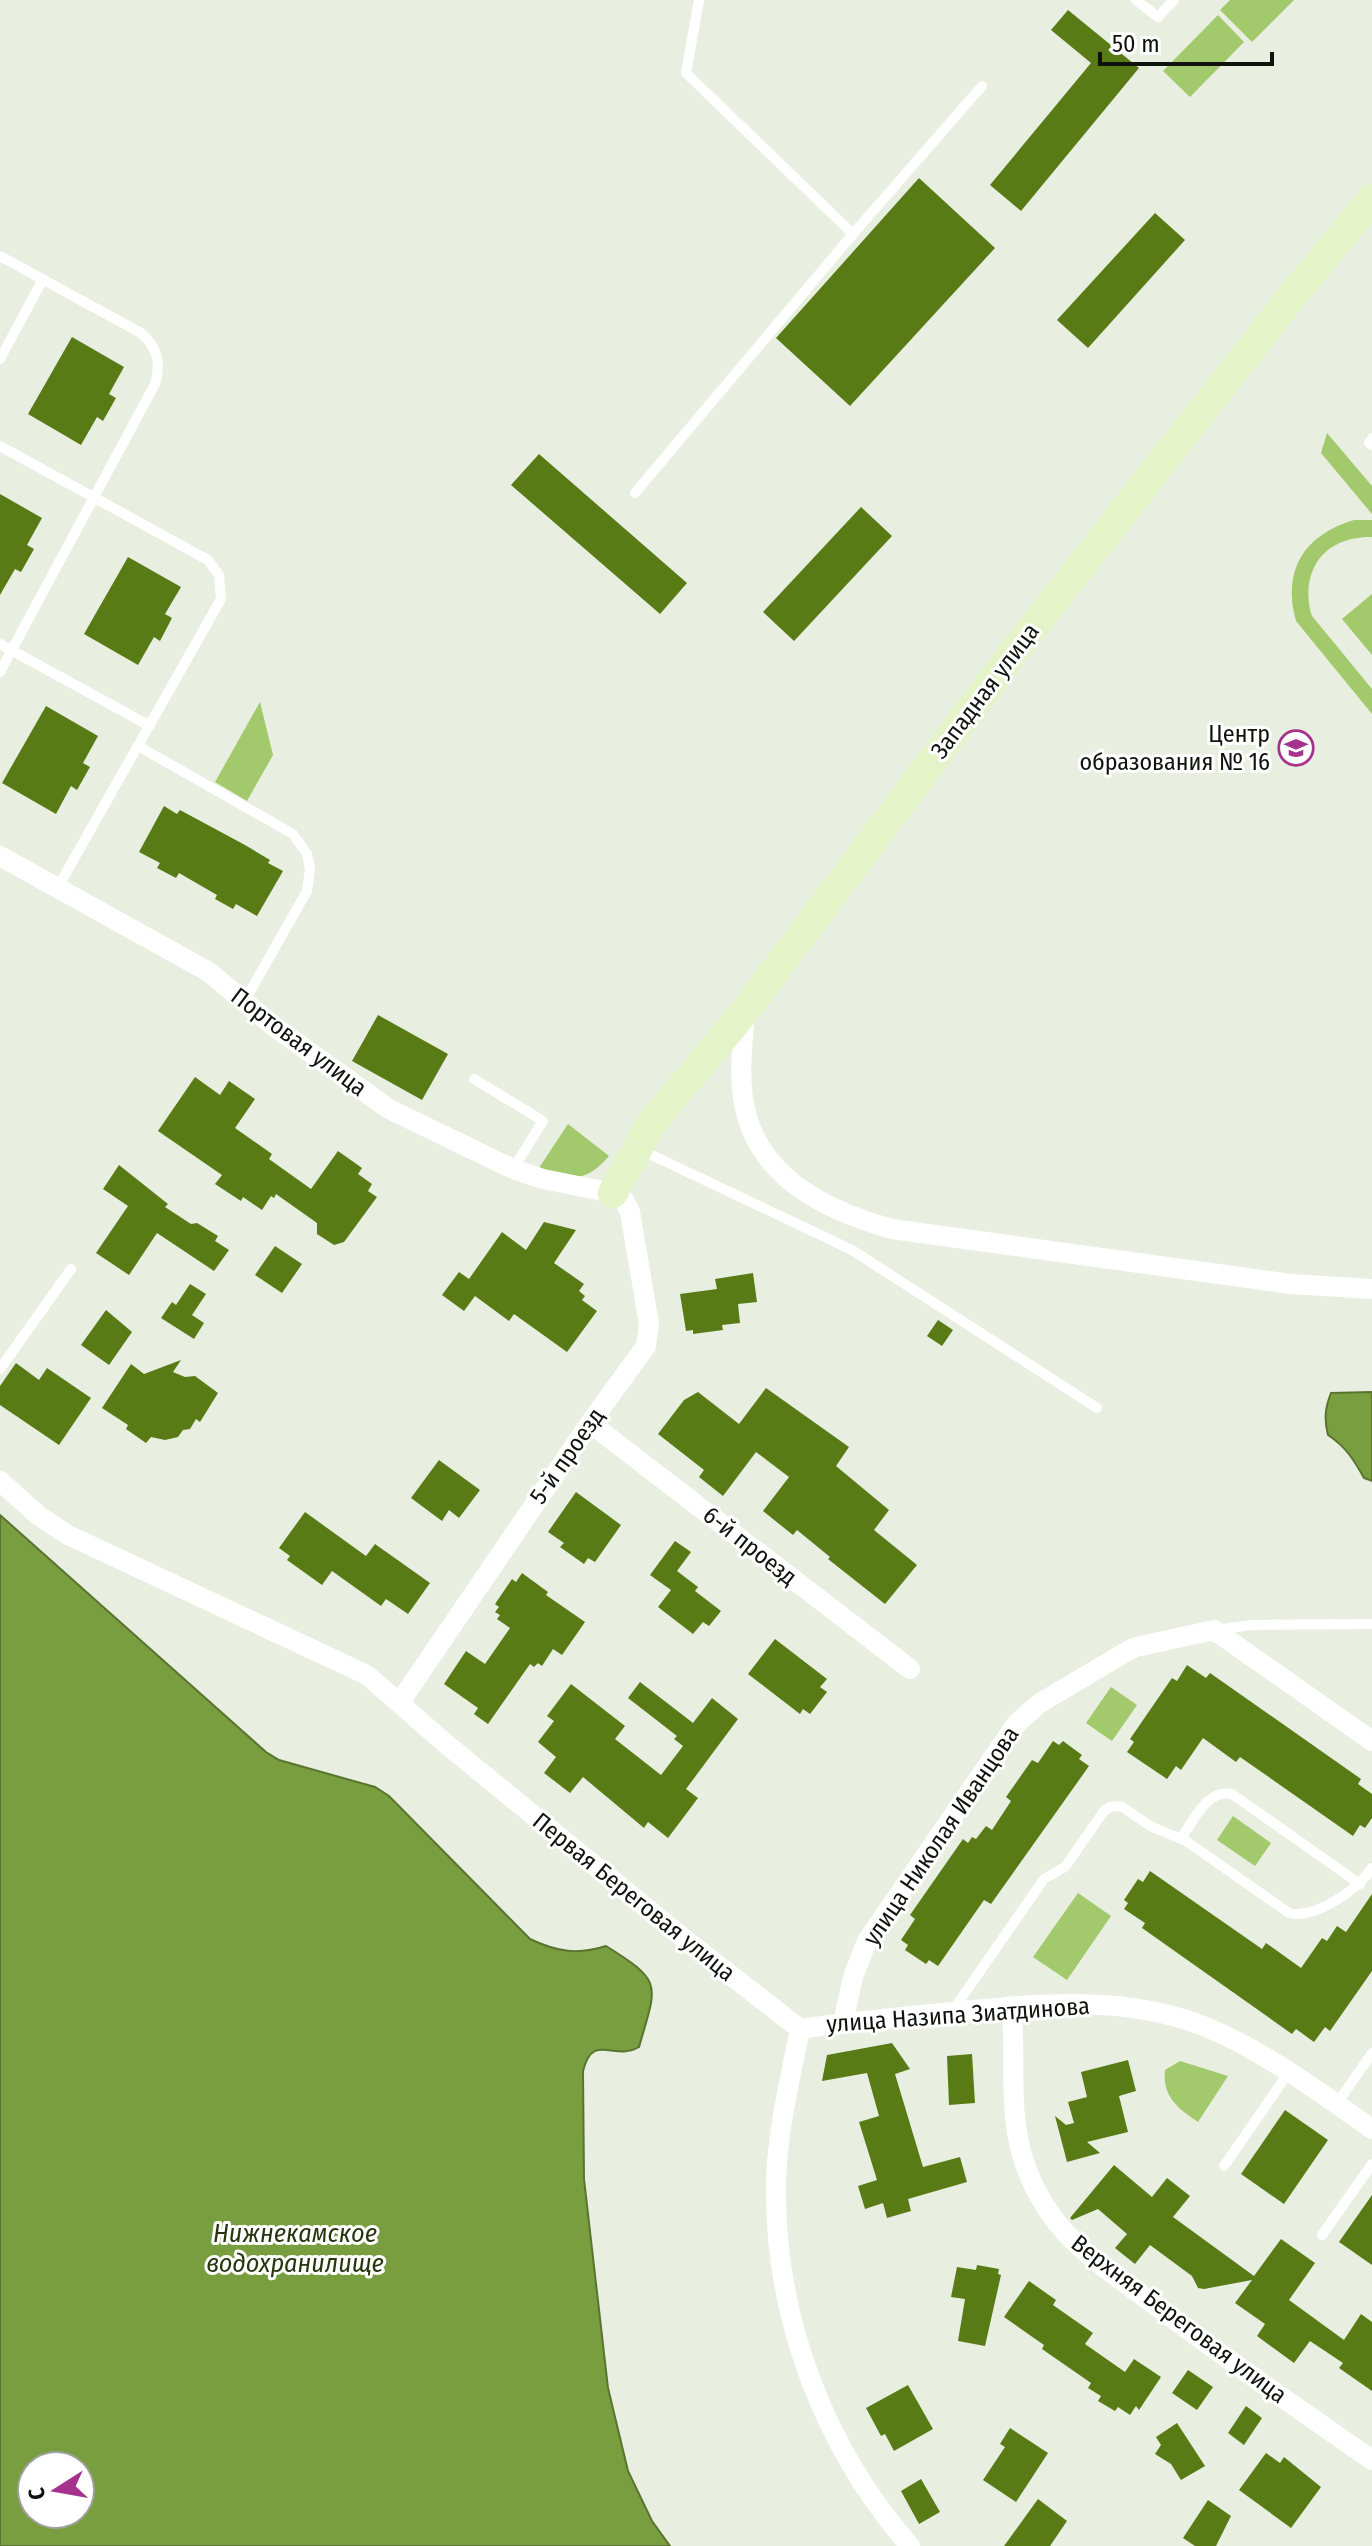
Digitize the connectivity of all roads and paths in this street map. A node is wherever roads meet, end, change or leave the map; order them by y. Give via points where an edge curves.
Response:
1 (699, 0) edge
2 (1136, 0) edge
3 (1174, 0) edge
4 (982, 86) dead end
5 (1372, 199) edge
6 (853, 234) junction
7 (0, 256) edge
8 (43, 279) junction
9 (0, 359) edge
10 (1372, 438) edge
11 (1372, 445) edge
12 (0, 446) edge
13 (635, 493) dead end
14 (94, 497) junction
15 (0, 644) edge
16 (12, 650) junction
17 (0, 672) edge
18 (150, 726) junction
19 (138, 746) junction
20 (0, 856) edge
21 (58, 887) junction
22 (244, 1002) junction
23 (745, 1011) junction
24 (474, 1079) dead end
25 (637, 1148) junction
26 (513, 1169) junction
27 (613, 1193) junction
28 (71, 1269) dead end
29 (1372, 1289) edge
30 (0, 1369) edge
31 (1097, 1408) dead end
32 (590, 1423) junction
33 (0, 1481) edge
34 (1372, 1624) edge
35 (1214, 1630) junction
36 (910, 1669) dead end
37 (400, 1702) junction
38 (1372, 1741) edge
39 (1181, 1838) junction
40 (1372, 1868) edge
41 (1360, 1884) junction
42 (1011, 2006) junction
43 (952, 2012) junction
44 (843, 2023) junction
45 (800, 2029) junction
46 (1372, 2053) edge
47 (1289, 2072) junction
48 (1336, 2105) junction
49 (1372, 2129) edge
50 (1372, 2164) edge
51 (1224, 2166) dead end
52 (1322, 2235) dead end
53 (1372, 2460) edge
54 (910, 2546) edge

1 - 6 lane via 686,73
2 - 3 lane via 1158,17
4 - 6 lane
5 - 23 street, Западная улица via 1013,653
6 - 13 lane
7 - 8 lane
8 - 9 lane
8 - 14 lane via 141,333 159,360 155,384
10 - 11 lane
12 - 14 lane
14 - 16 lane
14 - 18 lane via 208,560 221,583 221,599
15 - 16 lane
16 - 17 lane
16 - 18 lane
18 - 19 lane
19 - 21 lane
19 - 22 lane via 293,834 307,854 307,891
20 - 21 street, Портовая улица
21 - 22 street, Портовая улица via 209,972
22 - 26 street, Портовая улица via 389,1109
23 - 25 street, Западная улица
23 - 29 street via 743,1100 755,1139 771,1165 794,1185 853,1218 892,1229 1291,1284
24 - 26 lane via 543,1121
25 - 27 street, Западная улица
25 - 31 lane via 852,1250
26 - 27 street, Портовая улица
27 - 32 street, 5-й проезд via 630,1212 649,1324 646,1346
28 - 30 lane
32 - 36 street, 6-й проезд
32 - 37 street, 5-й проезд
33 - 37 street, Первая Береговая улица via 68,1535 367,1675
34 - 35 lane
35 - 38 street
35 - 44 street, улица Николая Иванцова via 1130,1650 1024,1717 867,1941
37 - 45 street, Первая Береговая улица
39 - 41 lane via 1296,1915 1312,1912
39 - 41 lane via 1208,1800 1232,1794
39 - 43 lane via 1121,1806 1104,1811 1065,1867 1044,1879
40 - 41 lane
42 - 43 street, улица Назипа Зиатдинова
42 - 47 street, улица Назипа Зиатдинова via 1081,2003 1145,2009 1243,2044
42 - 53 street, Верхняя Береговая улица via 1013,2109 1021,2153 1038,2195 1063,2230 1239,2369
43 - 44 street, улица Назипа Зиатдинова
44 - 45 street, улица Назипа Зиатдинова
45 - 54 street via 781,2125 776,2196 791,2321 829,2425 858,2478
46 - 48 lane
47 - 48 street, улица Назипа Зиатдинова
47 - 51 lane
48 - 49 street, улица Назипа Зиатдинова
50 - 52 lane

